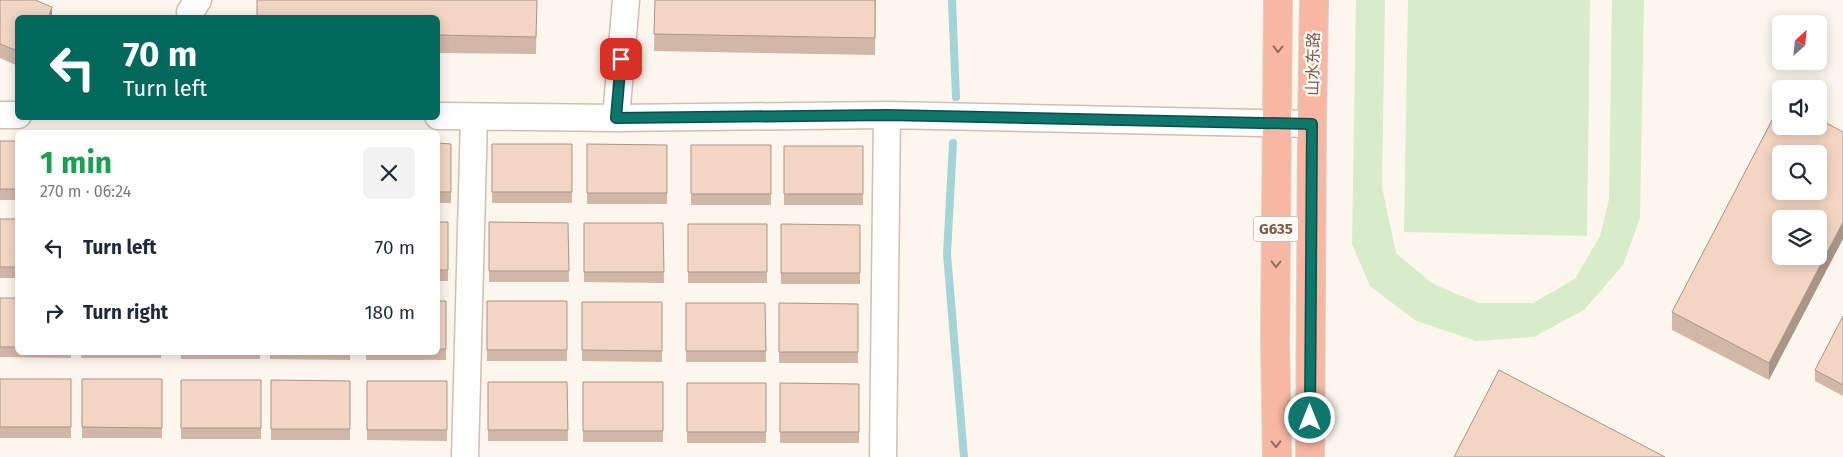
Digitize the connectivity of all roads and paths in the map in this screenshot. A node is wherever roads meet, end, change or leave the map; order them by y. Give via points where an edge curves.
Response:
1 (626, 0) edge
2 (1278, 0) edge
3 (1314, 0) edge
4 (0, 115) edge
5 (15, 115) edge
6 (887, 115) junction
7 (440, 116) edge
8 (474, 117) junction
9 (616, 118) junction
10 (1277, 123) junction
11 (1312, 124) junction
12 (465, 457) edge
13 (883, 457) edge
14 (1277, 457) edge
15 (1310, 457) edge

1 - 9 street
2 -> 10 highway, G635
3 - 11 highway, 山水东路 / G635
4 - 5 street
6 - 9 street
6 - 10 street
6 - 13 street
7 - 8 street
8 - 9 street
8 - 12 street
10 - 11 street
10 -> 14 highway, G635
11 - 15 highway, 山水东路 / G635

